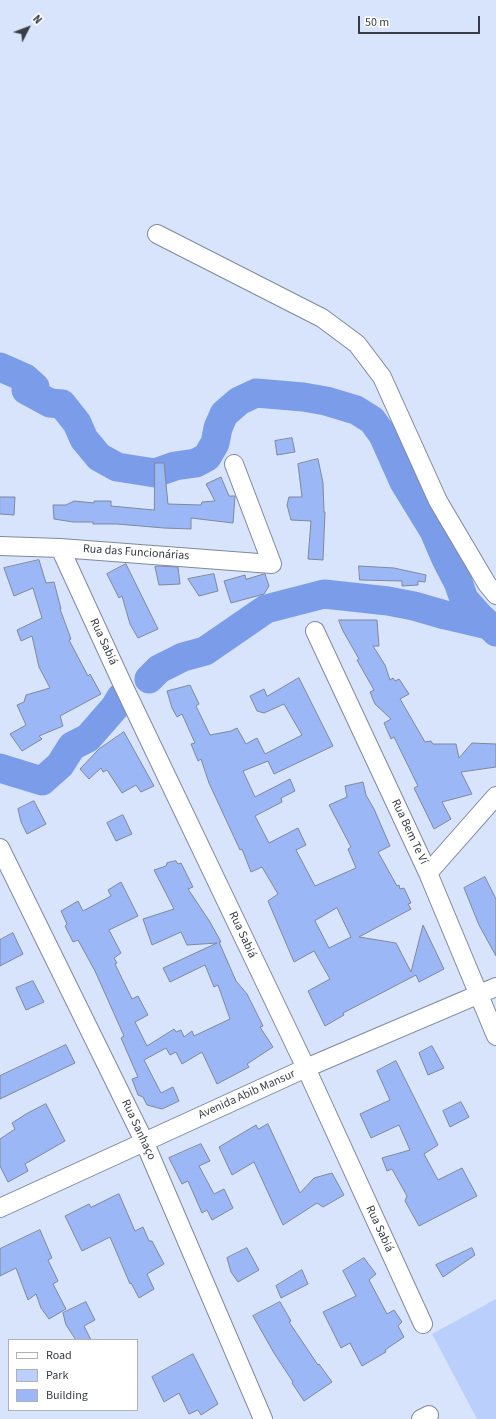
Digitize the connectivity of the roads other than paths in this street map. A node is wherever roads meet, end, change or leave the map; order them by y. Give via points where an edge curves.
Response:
1 (157, 234) dead end
2 (234, 464) dead end
3 (0, 546) edge
4 (60, 548) junction
5 (496, 595) edge
6 (315, 631) dead end
7 (496, 796) edge
8 (0, 848) edge
9 (428, 873) junction
10 (496, 987) edge
11 (477, 994) junction
12 (496, 1036) edge
13 (306, 1068) junction
14 (144, 1142) junction
15 (0, 1208) edge
16 (423, 1324) dead end
17 (262, 1419) edge

1 - 5 street via 322,318 356,344 382,377 438,501
2 - 4 street, Rua das Funcionárias via 272,564
3 - 4 street, Rua das Funcionárias
4 - 13 street, Rua Sabiá
6 - 9 street, Rua Bem Te Ví
7 - 9 street
8 - 14 street, Rua Sanhaço
9 - 11 street, Rua Bem Te Ví
10 - 11 street, Avenida Abib Mansur
11 - 12 street, Rua Bem Te Ví
11 - 13 street, Avenida Abib Mansur
13 - 14 street, Avenida Abib Mansur
13 - 16 street, Rua Sabiá
14 - 15 street, Avenida Abib Mansur
14 - 17 street, Rua Sanhaço

